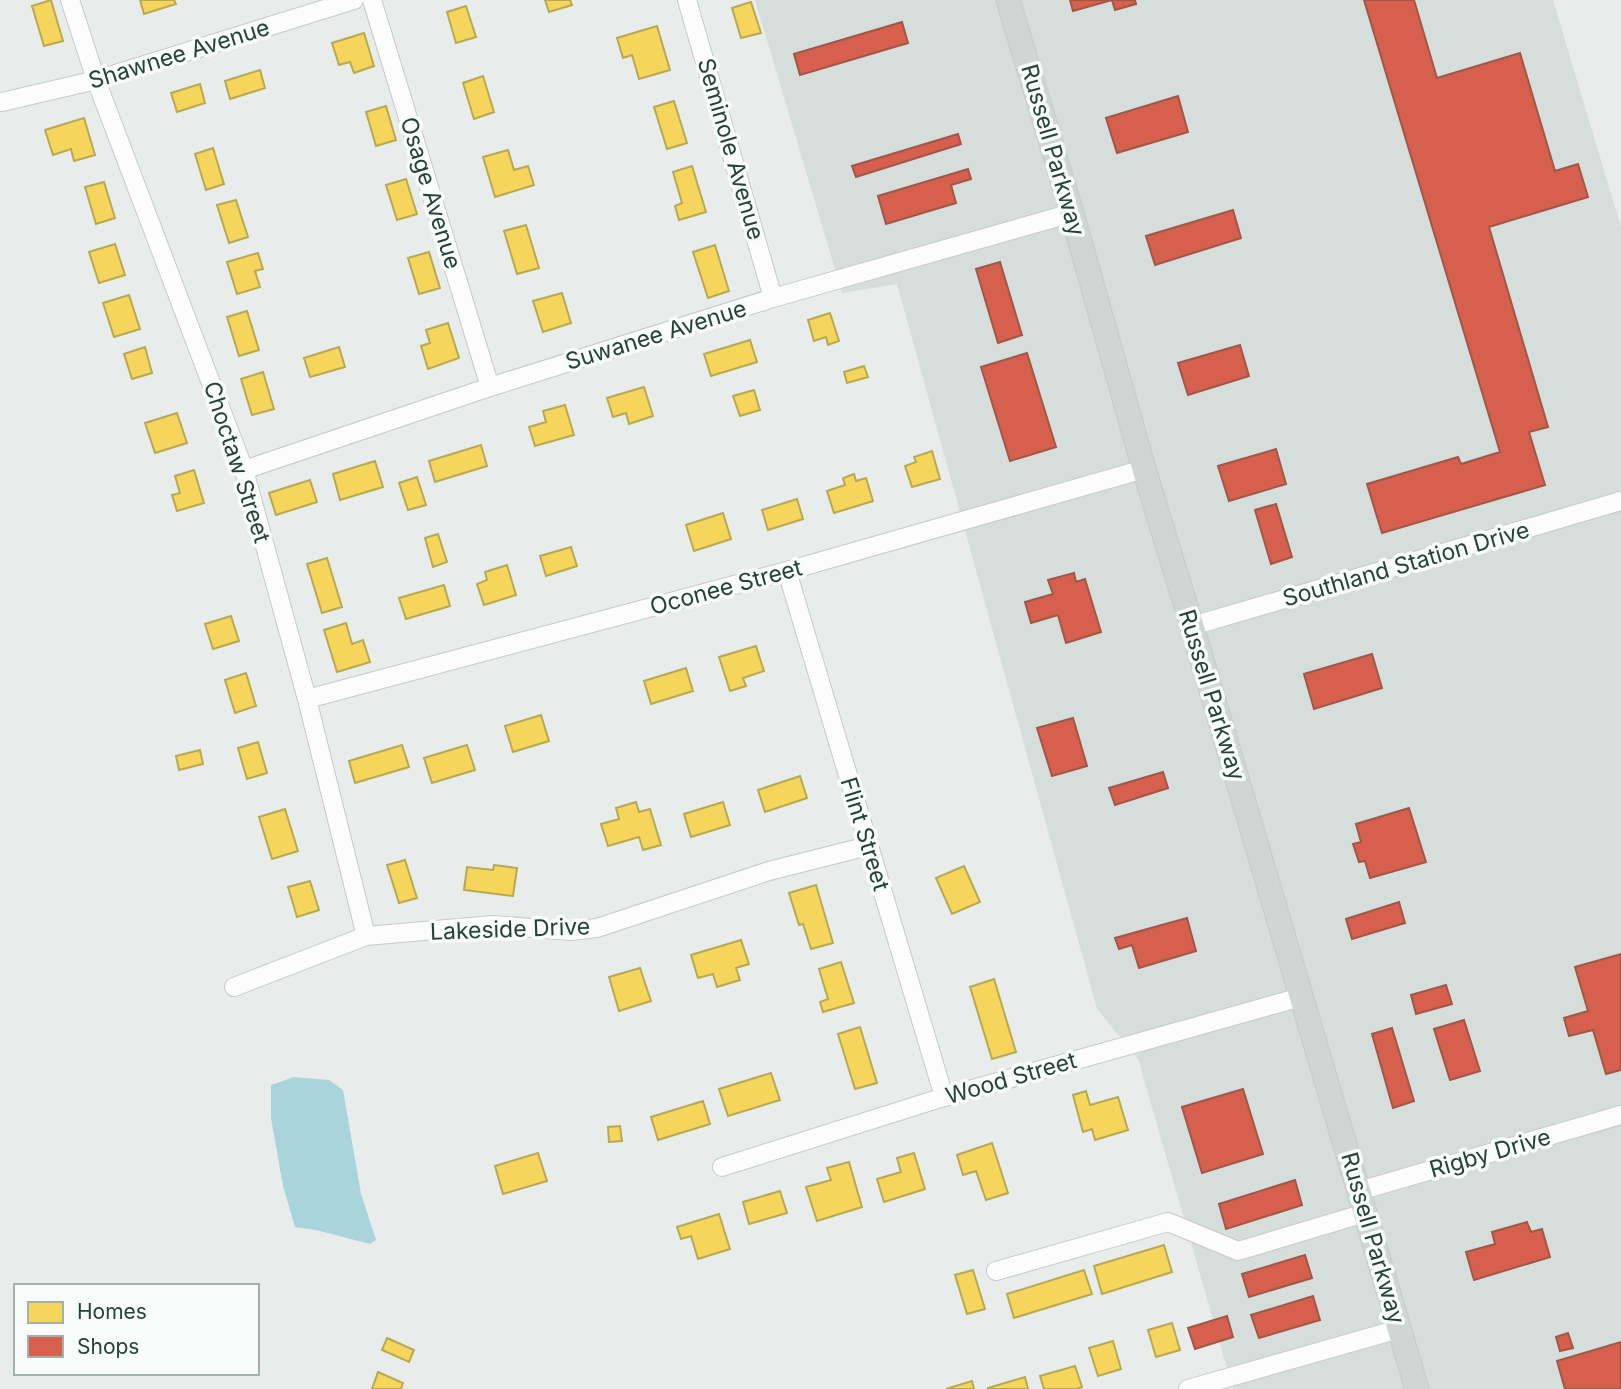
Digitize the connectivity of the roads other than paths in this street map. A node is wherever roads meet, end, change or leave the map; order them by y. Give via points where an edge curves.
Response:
1 (70, 0) edge
2 (354, 0) edge
3 (372, 0) edge
4 (687, 0) edge
5 (1008, 0) edge
6 (96, 80) junction
7 (2, 102) dead end
8 (1072, 213) junction
9 (773, 298) junction
10 (489, 387) junction
11 (1144, 469) junction
12 (244, 470) junction
13 (1621, 501) edge
14 (787, 571) junction
15 (1192, 626) junction
16 (307, 699) junction
17 (868, 846) junction
18 (366, 936) junction
19 (234, 987) dead end
20 (1301, 997) junction
21 (944, 1097) junction
22 (1621, 1115) edge
23 (722, 1167) dead end
24 (1362, 1202) junction
25 (996, 1271) dead end
26 (1399, 1329) junction
27 (1188, 1389) edge
28 (1417, 1389) edge

1 - 6 street, Choctaw Street
2 - 6 street, Shawnee Avenue
3 - 10 street, Osage Avenue
4 - 9 street, Seminole Avenue
5 - 8 main road, Russell Parkway
6 - 7 street, Shawnee Avenue
6 - 12 street, Choctaw Street
8 - 9 street, Suwanee Avenue
8 - 11 main road, Russell Parkway
9 - 10 street, Suwanee Avenue
10 - 12 street, Suwanee Avenue
11 - 14 street, Oconee Street
11 - 15 main road, Russell Parkway
12 - 16 street, Choctaw Street
13 - 15 street, Southland Station Drive
14 - 16 street, Oconee Street
14 - 17 street, Flint Street
15 - 20 main road, Russell Parkway
16 - 18 street, Choctaw Street
17 - 18 street, Lakeside Drive via 769,871 597,929 493,925
17 - 21 street, Flint Street
18 - 19 street, Lakeside Drive
20 - 21 street, Wood Street
20 - 24 main road, Russell Parkway
21 - 23 street, Wood Street
22 - 24 street, Rigby Drive
24 - 25 street, Rigby Drive via 1238,1251 1168,1222
24 - 26 main road, Russell Parkway
26 - 27 street
26 - 28 main road, Russell Parkway

